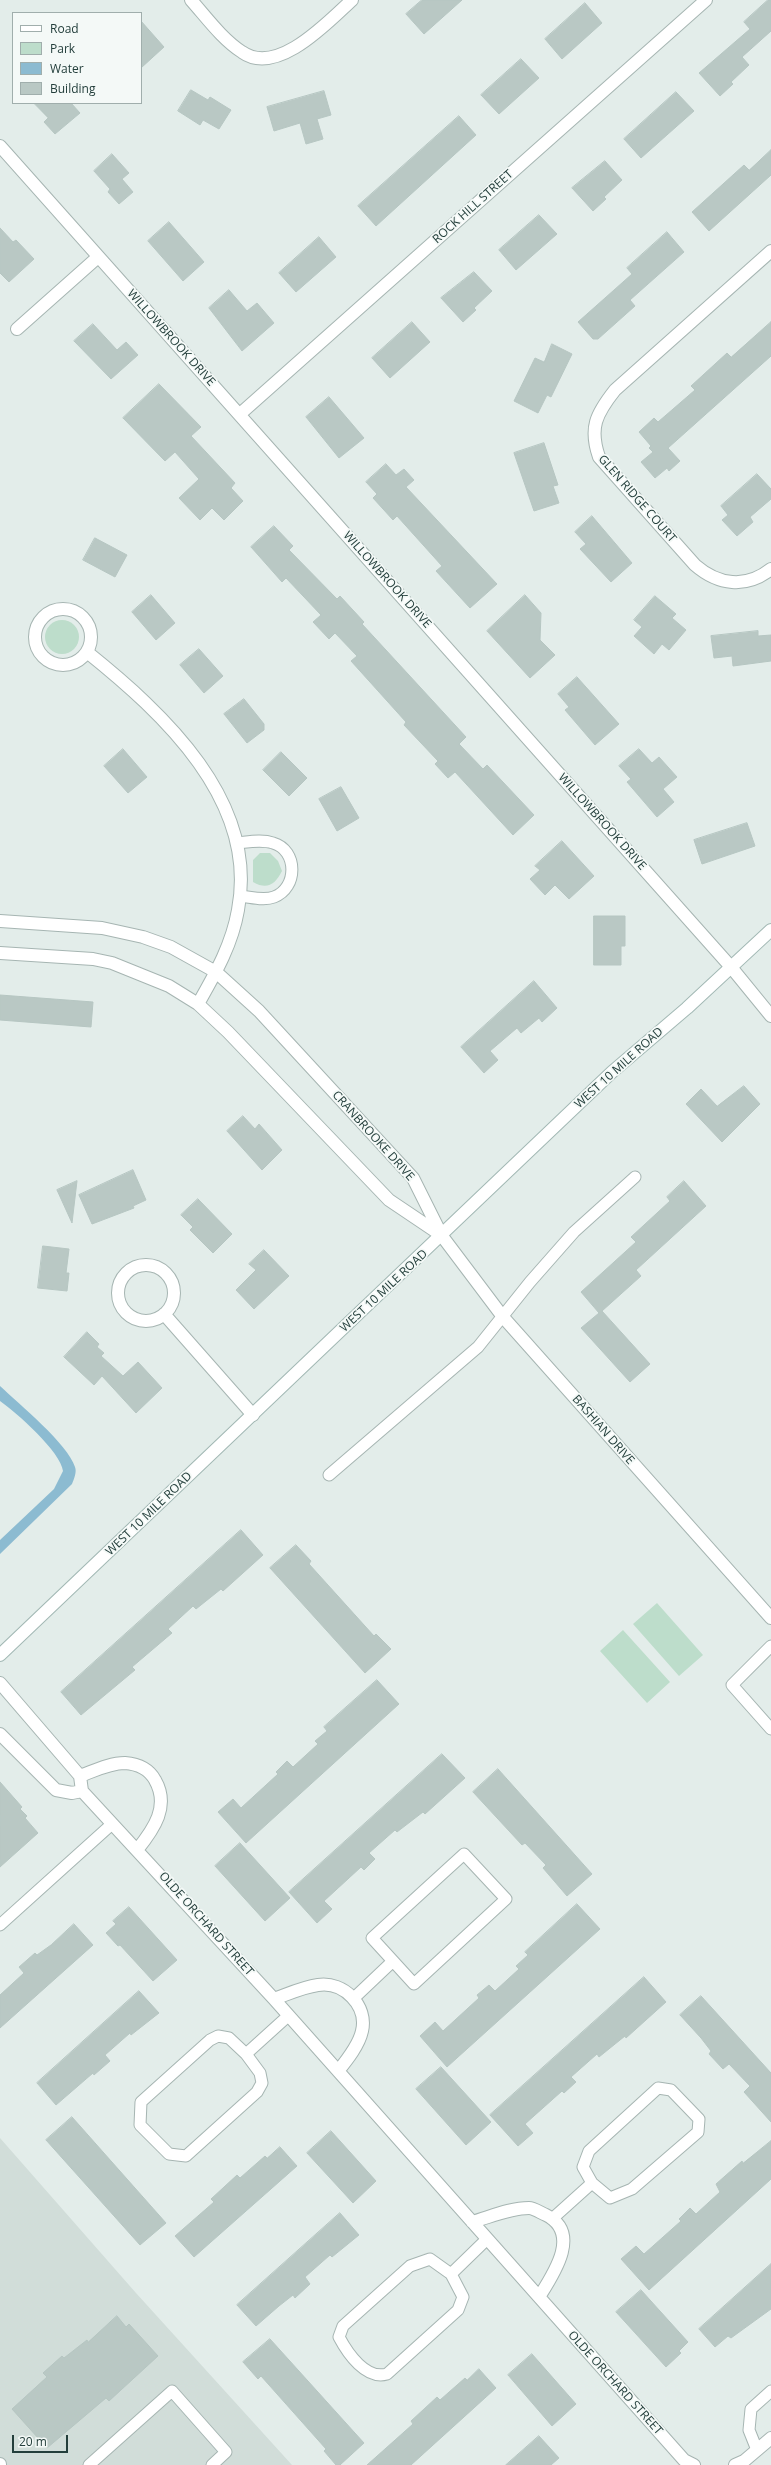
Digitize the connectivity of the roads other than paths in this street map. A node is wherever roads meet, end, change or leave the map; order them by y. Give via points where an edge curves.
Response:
1 (191, 0) edge
2 (352, 0) edge
3 (706, 0) edge
4 (0, 146) edge
5 (771, 251) edge
6 (98, 257) junction
7 (17, 329) dead end
8 (240, 414) junction
9 (771, 569) edge
10 (87, 652) junction
11 (237, 843) junction
12 (240, 896) junction
13 (0, 921) edge
14 (771, 930) edge
15 (0, 953) edge
16 (731, 967) junction
17 (216, 972) junction
18 (198, 1004) junction
19 (771, 1016) edge
20 (635, 1178) dead end
21 (442, 1236) junction
22 (164, 1314) junction
23 (503, 1318) junction
24 (253, 1415) junction
25 (330, 1476) dead end
26 (771, 1618) edge
27 (771, 1646) edge
28 (0, 1655) edge
29 (0, 1683) edge
30 (771, 1729) edge
31 (0, 1734) edge
32 (80, 1776) junction
33 (82, 1791) junction
34 (112, 1824) junction
35 (137, 1850) junction
36 (0, 1925) edge
37 (393, 1961) junction
38 (354, 1998) junction
39 (274, 1999) junction
40 (288, 2016) junction
41 (246, 2054) junction
42 (338, 2071) junction
43 (592, 2183) junction
44 (552, 2219) junction
45 (472, 2222) junction
46 (486, 2240) junction
47 (451, 2274) junction
48 (539, 2297) junction
49 (771, 2391) edge
50 (771, 2438) edge
51 (757, 2450) junction
52 (685, 2463) edge
53 (91, 2464) edge
54 (212, 2465) edge
55 (735, 2465) edge

1 - 2 street via 243,54 260,59 276,57 289,51 319,30
3 - 8 street, ROCK HILL STREET
4 - 6 street, WILLOWBROOK DRIVE
5 - 9 street, GLEN RIDGE COURT via 615,390 596,419 594,432 599,458 695,566 708,576 726,583 739,583
6 - 7 street
6 - 8 street, WILLOWBROOK DRIVE
8 - 16 street, WILLOWBROOK DRIVE
10 - 10 street via 91,630 86,619 78,612 67,608 56,609 46,613 38,622 34,632 35,643 40,654 48,661 58,665 70,664 80,660
10 - 11 street via 127,684 204,767 229,819
11 - 12 street
11 - 12 lane via 274,843 287,852 292,866 291,879 285,890 274,897 263,899
12 - 17 street via 228,947
13 - 17 street, CRANBROOKE DRIVE via 102,928 143,937 171,947
14 - 16 street, WEST 10 MILE ROAD
15 - 18 street via 93,959 112,963 169,986
16 - 19 street, WILLOWBROOK DRIVE
16 - 21 street, WEST 10 MILE ROAD via 606,1078
17 - 18 street
17 - 21 street, CRANBROOKE DRIVE via 259,1011 413,1178
18 - 21 street via 389,1200
20 - 23 lane via 574,1232 530,1282
21 - 23 street, BASHIAN DRIVE
21 - 24 street, WEST 10 MILE ROAD
22 - 22 street via 171,1306 174,1295 173,1284 168,1275 160,1268 149,1264 129,1271 122,1279 118,1290 119,1301 125,1310 133,1317 144,1321 155,1320
22 - 24 street
23 - 25 lane via 478,1347
23 - 26 street, BASHIAN DRIVE
24 - 28 street, WEST 10 MILE ROAD
27 - 30 lane via 732,1685
29 - 32 street
31 - 33 street via 56,1790 72,1793
32 - 33 street
32 - 35 street via 106,1766 124,1763 139,1765 151,1773 162,1792 160,1810 152,1831
33 - 34 street, OLDE ORCHARD STREET
34 - 35 street, OLDE ORCHARD STREET
34 - 36 lane
35 - 39 street, OLDE ORCHARD STREET
37 - 37 lane via 414,1984 506,1899 464,1854 372,1938
37 - 38 lane
38 - 39 street via 340,1988 320,1984
38 - 42 street via 362,2015 362,2032
39 - 40 street, OLDE ORCHARD STREET
40 - 41 lane
40 - 42 street, OLDE ORCHARD STREET
41 - 41 lane via 260,2073 262,2083 258,2092 186,2156 169,2154 140,2125 141,2102 210,2040 218,2036 229,2038
42 - 45 street, OLDE ORCHARD STREET
43 - 43 lane via 610,2198 632,2189 698,2132 699,2119 671,2090 658,2088 589,2151 583,2167
43 - 44 lane
44 - 45 street via 530,2208
44 - 48 street via 561,2232 563,2251 557,2268
45 - 46 street, OLDE ORCHARD STREET
46 - 47 lane
46 - 48 street, OLDE ORCHARD STREET
47 - 47 lane via 430,2259 410,2266 343,2326 339,2337 344,2346 369,2373 378,2376 387,2374 458,2310 463,2297
48 - 52 street, OLDE ORCHARD STREET
49 - 51 lane via 751,2409 749,2430
50 - 51 street
51 - 55 street
53 - 54 lane via 172,2391 226,2452

